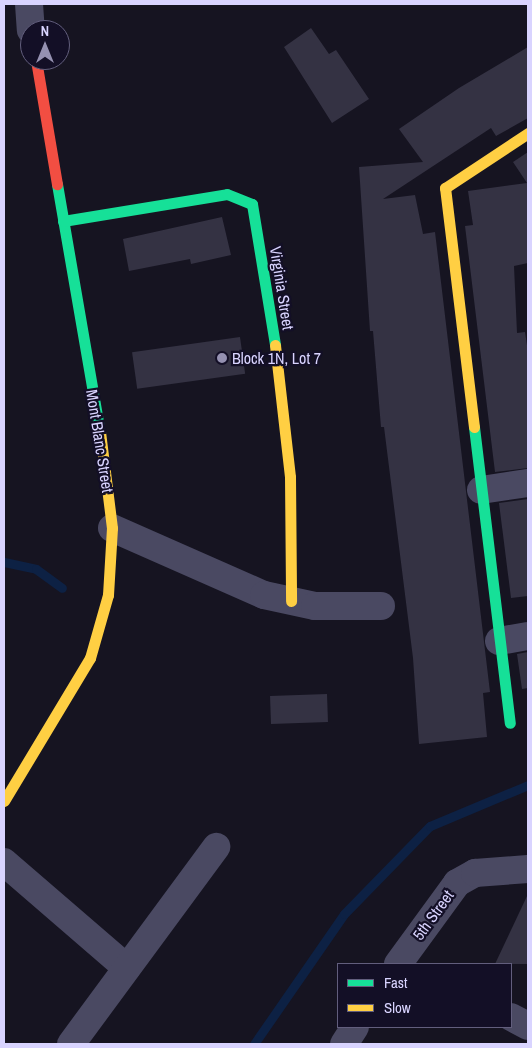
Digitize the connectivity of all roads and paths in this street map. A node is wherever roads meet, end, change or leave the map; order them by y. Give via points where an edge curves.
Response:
1 (29, 4) edge
2 (30, 20) edge
3 (38, 70) edge
4 (528, 133) edge
5 (62, 220) junction
6 (528, 483) edge
7 (481, 490) junction
8 (112, 528) junction
9 (291, 601) junction
10 (381, 606) dead end
11 (528, 636) edge
12 (499, 641) junction
13 (510, 723) dead end
14 (4, 801) edge
15 (216, 847) dead end
16 (4, 862) edge
17 (528, 869) edge
18 (401, 963) edge
19 (127, 968) junction
20 (512, 1018) edge
21 (528, 1026) edge
22 (355, 1028) edge
23 (72, 1044) edge
24 (344, 1044) edge

1 - 2 street
3 - 5 street, Mont Blanc Street
4 - 7 street via 445,188
5 - 8 street, Mont Blanc Street via 105,462
5 - 9 street, Virginia Street via 227,194 252,204 281,380 290,476
6 - 7 street
7 - 12 street
8 - 9 street via 240,585
8 - 14 street, Mont Blanc Street via 108,594 90,658
9 - 10 street via 315,606
11 - 12 street
12 - 13 street
15 - 19 street
16 - 19 street
17 - 18 street, 5th Street via 475,873 457,883
19 - 23 street
20 - 21 street
22 - 24 street

